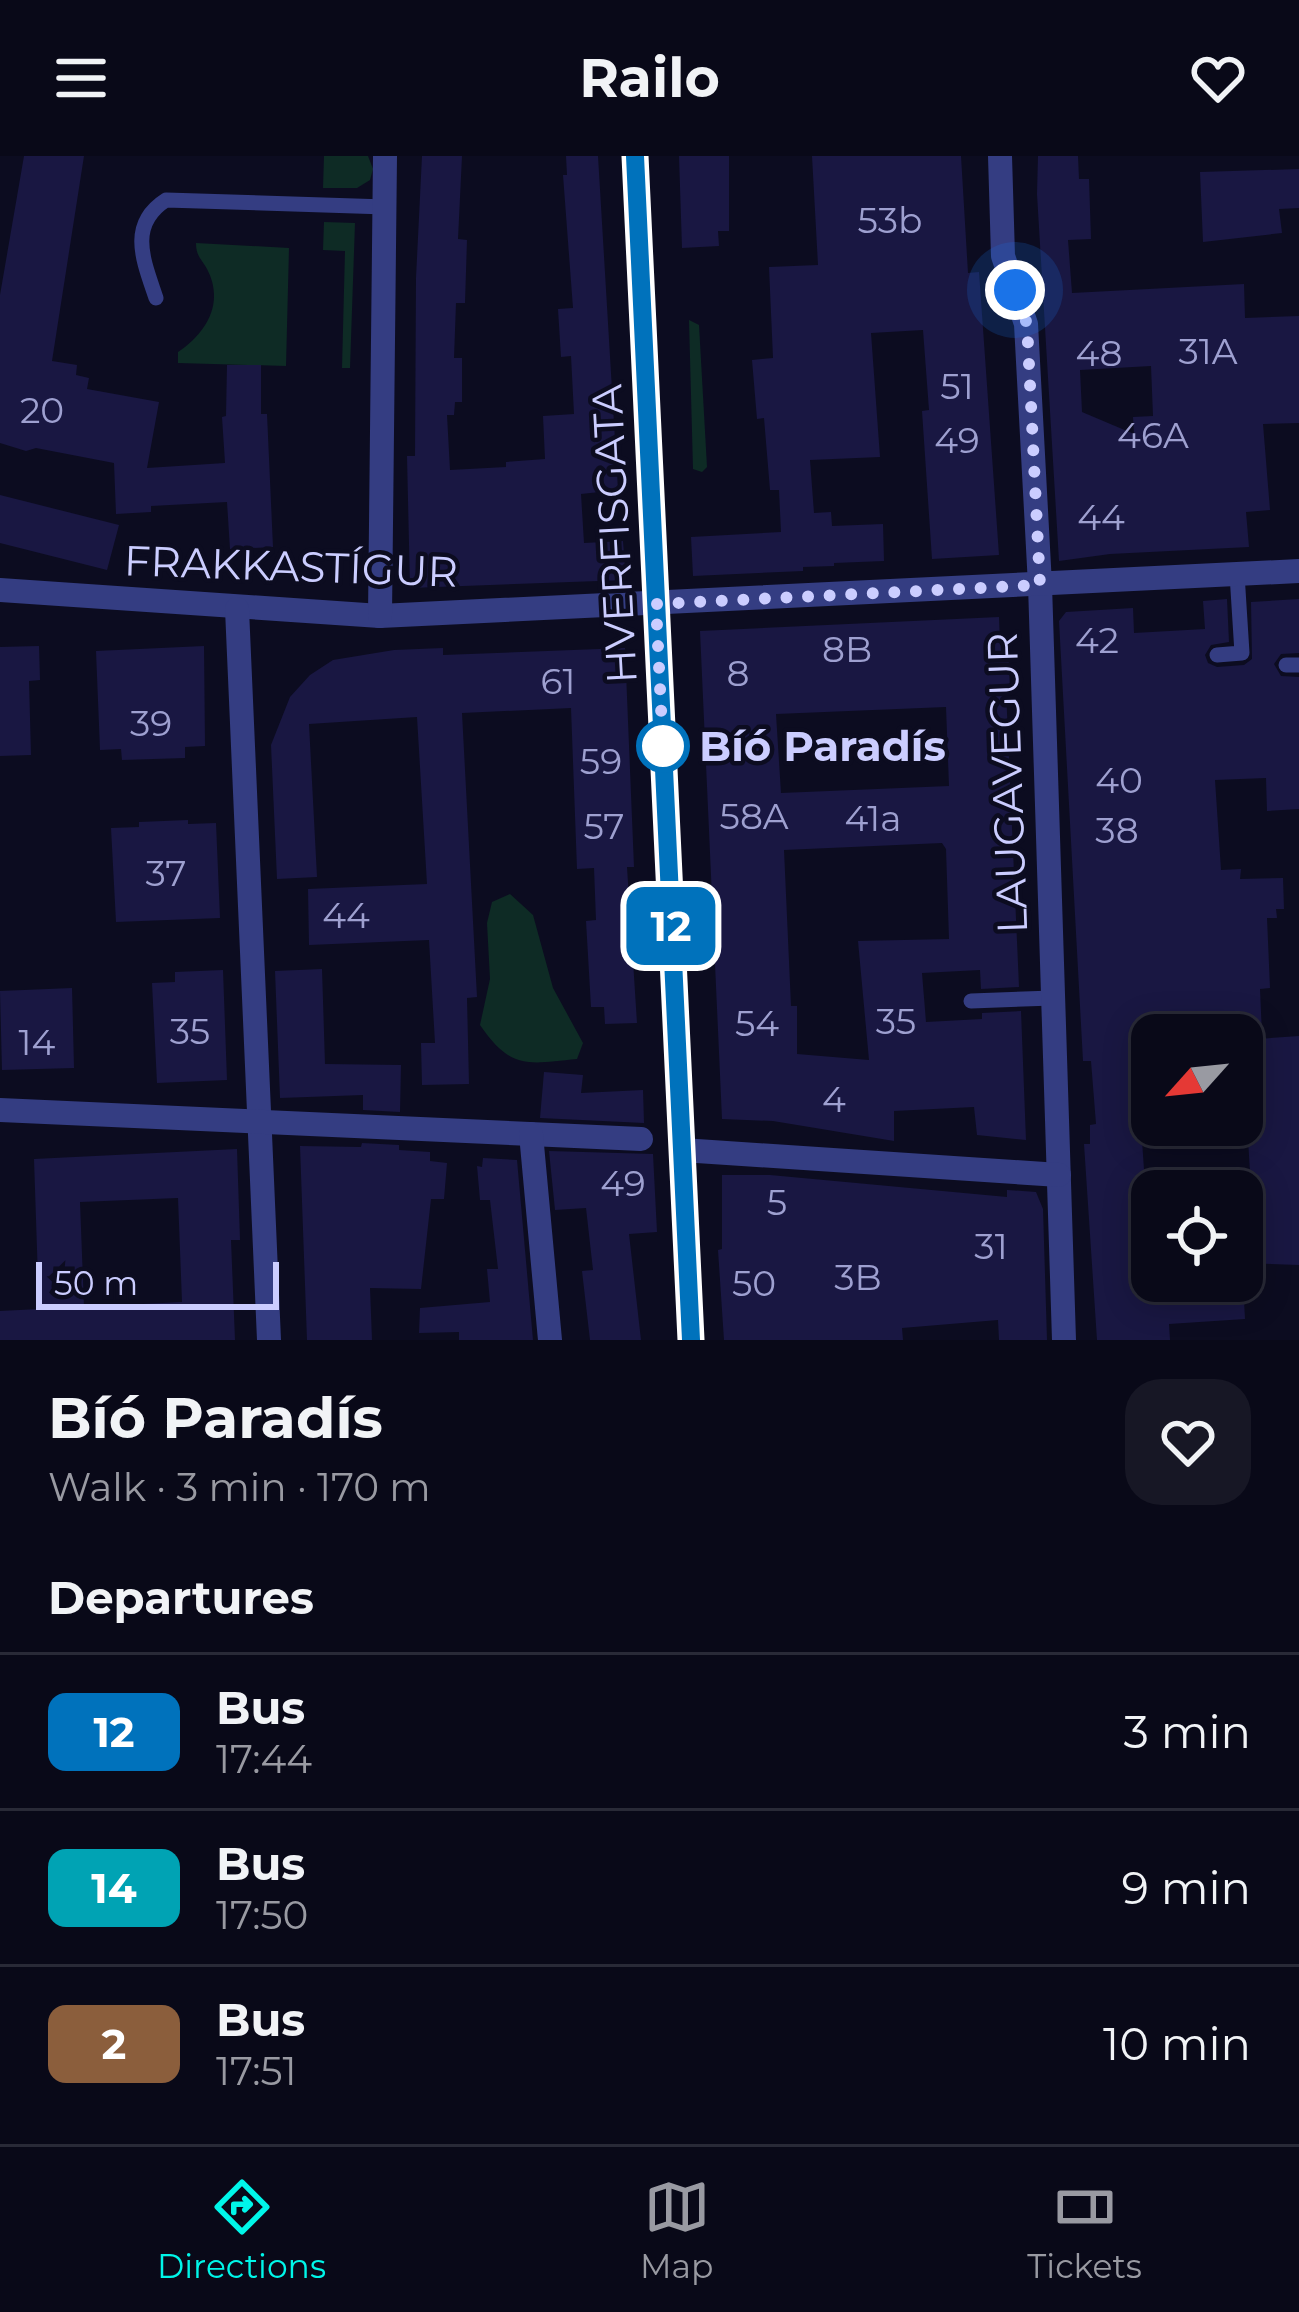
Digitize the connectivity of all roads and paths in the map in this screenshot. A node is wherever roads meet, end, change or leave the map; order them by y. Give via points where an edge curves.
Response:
1 (385, 156) edge
2 (635, 156) edge
3 (1000, 156) edge
4 (386, 207) junction
5 (156, 298) dead end
6 (1299, 571) edge
7 (1237, 574) junction
8 (1040, 585) junction
9 (0, 590) edge
10 (656, 604) junction
11 (237, 609) junction
12 (380, 616) junction
13 (1217, 655) dead end
14 (1053, 998) junction
15 (971, 1000) dead end
16 (0, 1110) edge
17 (260, 1122) junction
18 (531, 1134) junction
19 (641, 1139) dead end
20 (682, 1150) junction
21 (1059, 1174) junction
22 (269, 1340) edge
23 (550, 1340) edge
24 (691, 1340) edge
25 (1064, 1340) edge

1 - 4 street
2 - 10 street, HVERFISGATA
3 - 8 street, LAUGAVEGUR via 1004,256 1027,324
4 - 5 lane via 166,200 141,232
4 - 12 street
6 - 7 street, FRAKKASTÍGUR
7 - 8 street, FRAKKASTÍGUR
7 - 13 lane via 1242,653
8 - 10 street, FRAKKASTÍGUR
8 - 14 street, LAUGAVEGUR
9 - 11 street, FRAKKASTÍGUR
10 - 12 street, FRAKKASTÍGUR
10 - 20 street, HVERFISGATA
11 - 12 street, FRAKKASTÍGUR
11 - 17 street
14 - 15 lane
14 - 21 street, LAUGAVEGUR
16 - 17 street
17 - 18 street
17 - 22 street
18 - 19 street
18 - 23 street
20 - 21 street
20 - 24 street, HVERFISGATA
21 - 25 street, LAUGAVEGUR

